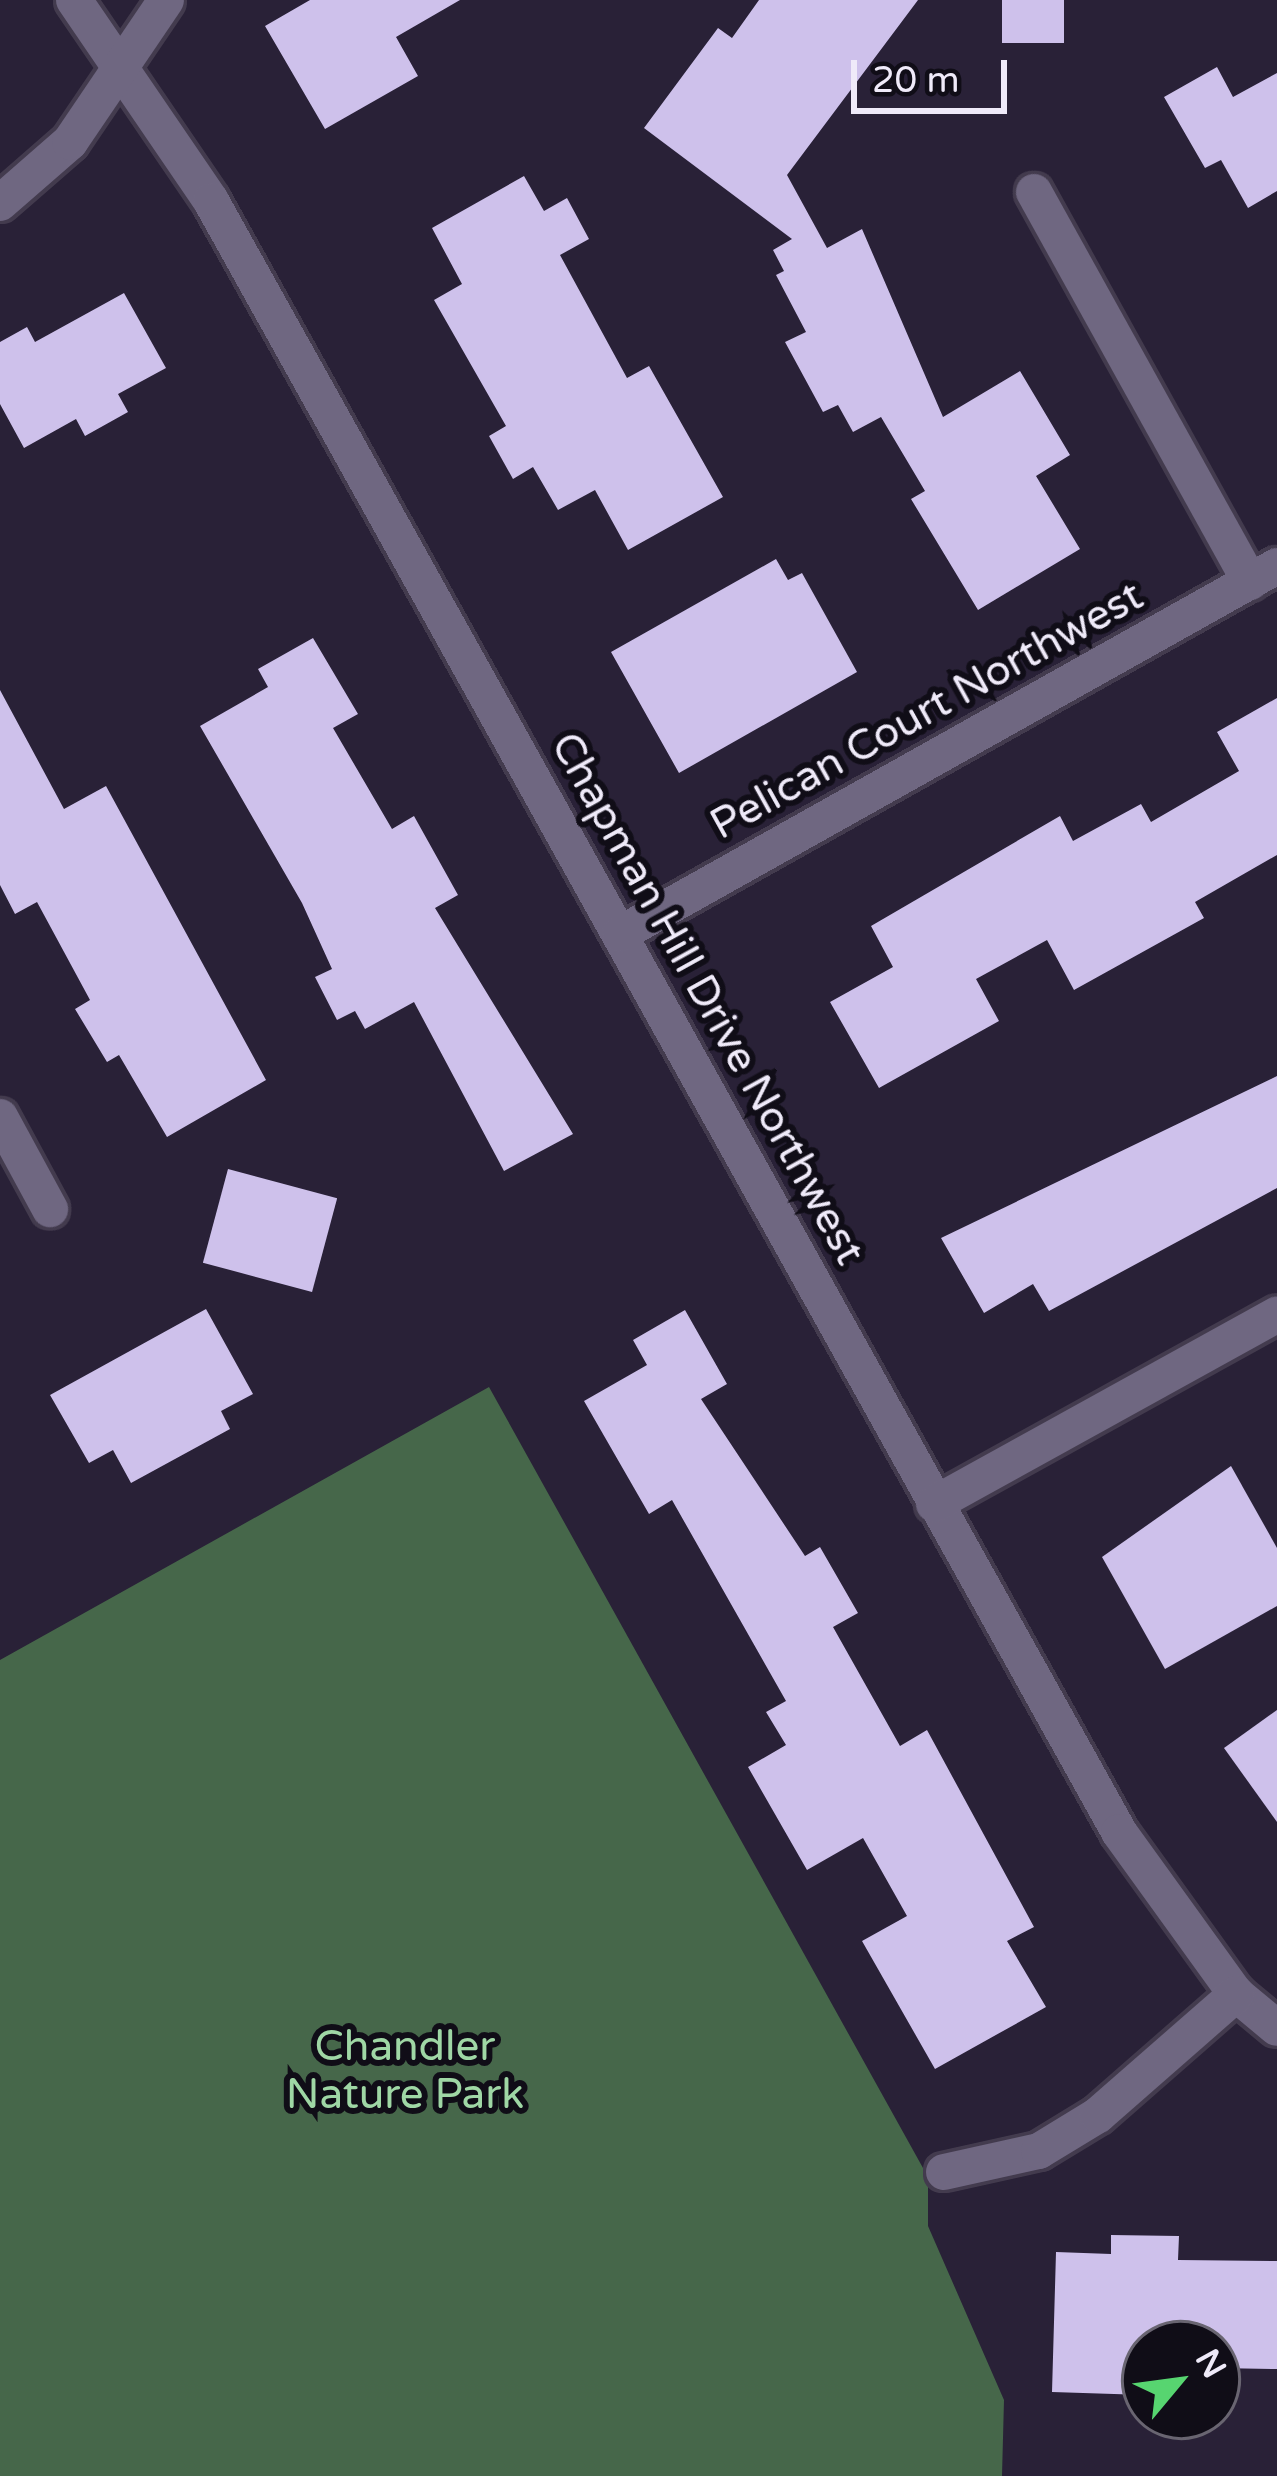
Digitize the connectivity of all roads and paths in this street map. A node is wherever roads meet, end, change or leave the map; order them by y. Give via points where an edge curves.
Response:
1 (74, 0) edge
2 (166, 0) edge
3 (119, 61) junction
4 (1034, 193) dead end
5 (0, 203) edge
6 (1263, 574) edge
7 (620, 934) junction
8 (0, 1117) edge
9 (50, 1209) dead end
10 (1277, 1315) edge
11 (934, 1504) junction
12 (1236, 1994) junction
13 (1277, 2029) edge
14 (944, 2172) dead end

1 - 3 street, Chapman Hill Drive Northwest
2 - 3 street
3 - 5 street via 70,142
3 - 7 street, Chapman Hill Drive Northwest via 211,201
4 - 6 street
6 - 7 street, Pelican Court Northwest
7 - 11 street, Chapman Hill Drive Northwest
8 - 9 street
10 - 11 street
11 - 12 street, Chapman Hill Drive Northwest via 1119,1832
12 - 13 street, Chapman Hill Drive Northwest
12 - 14 street via 1098,2115 1039,2151

